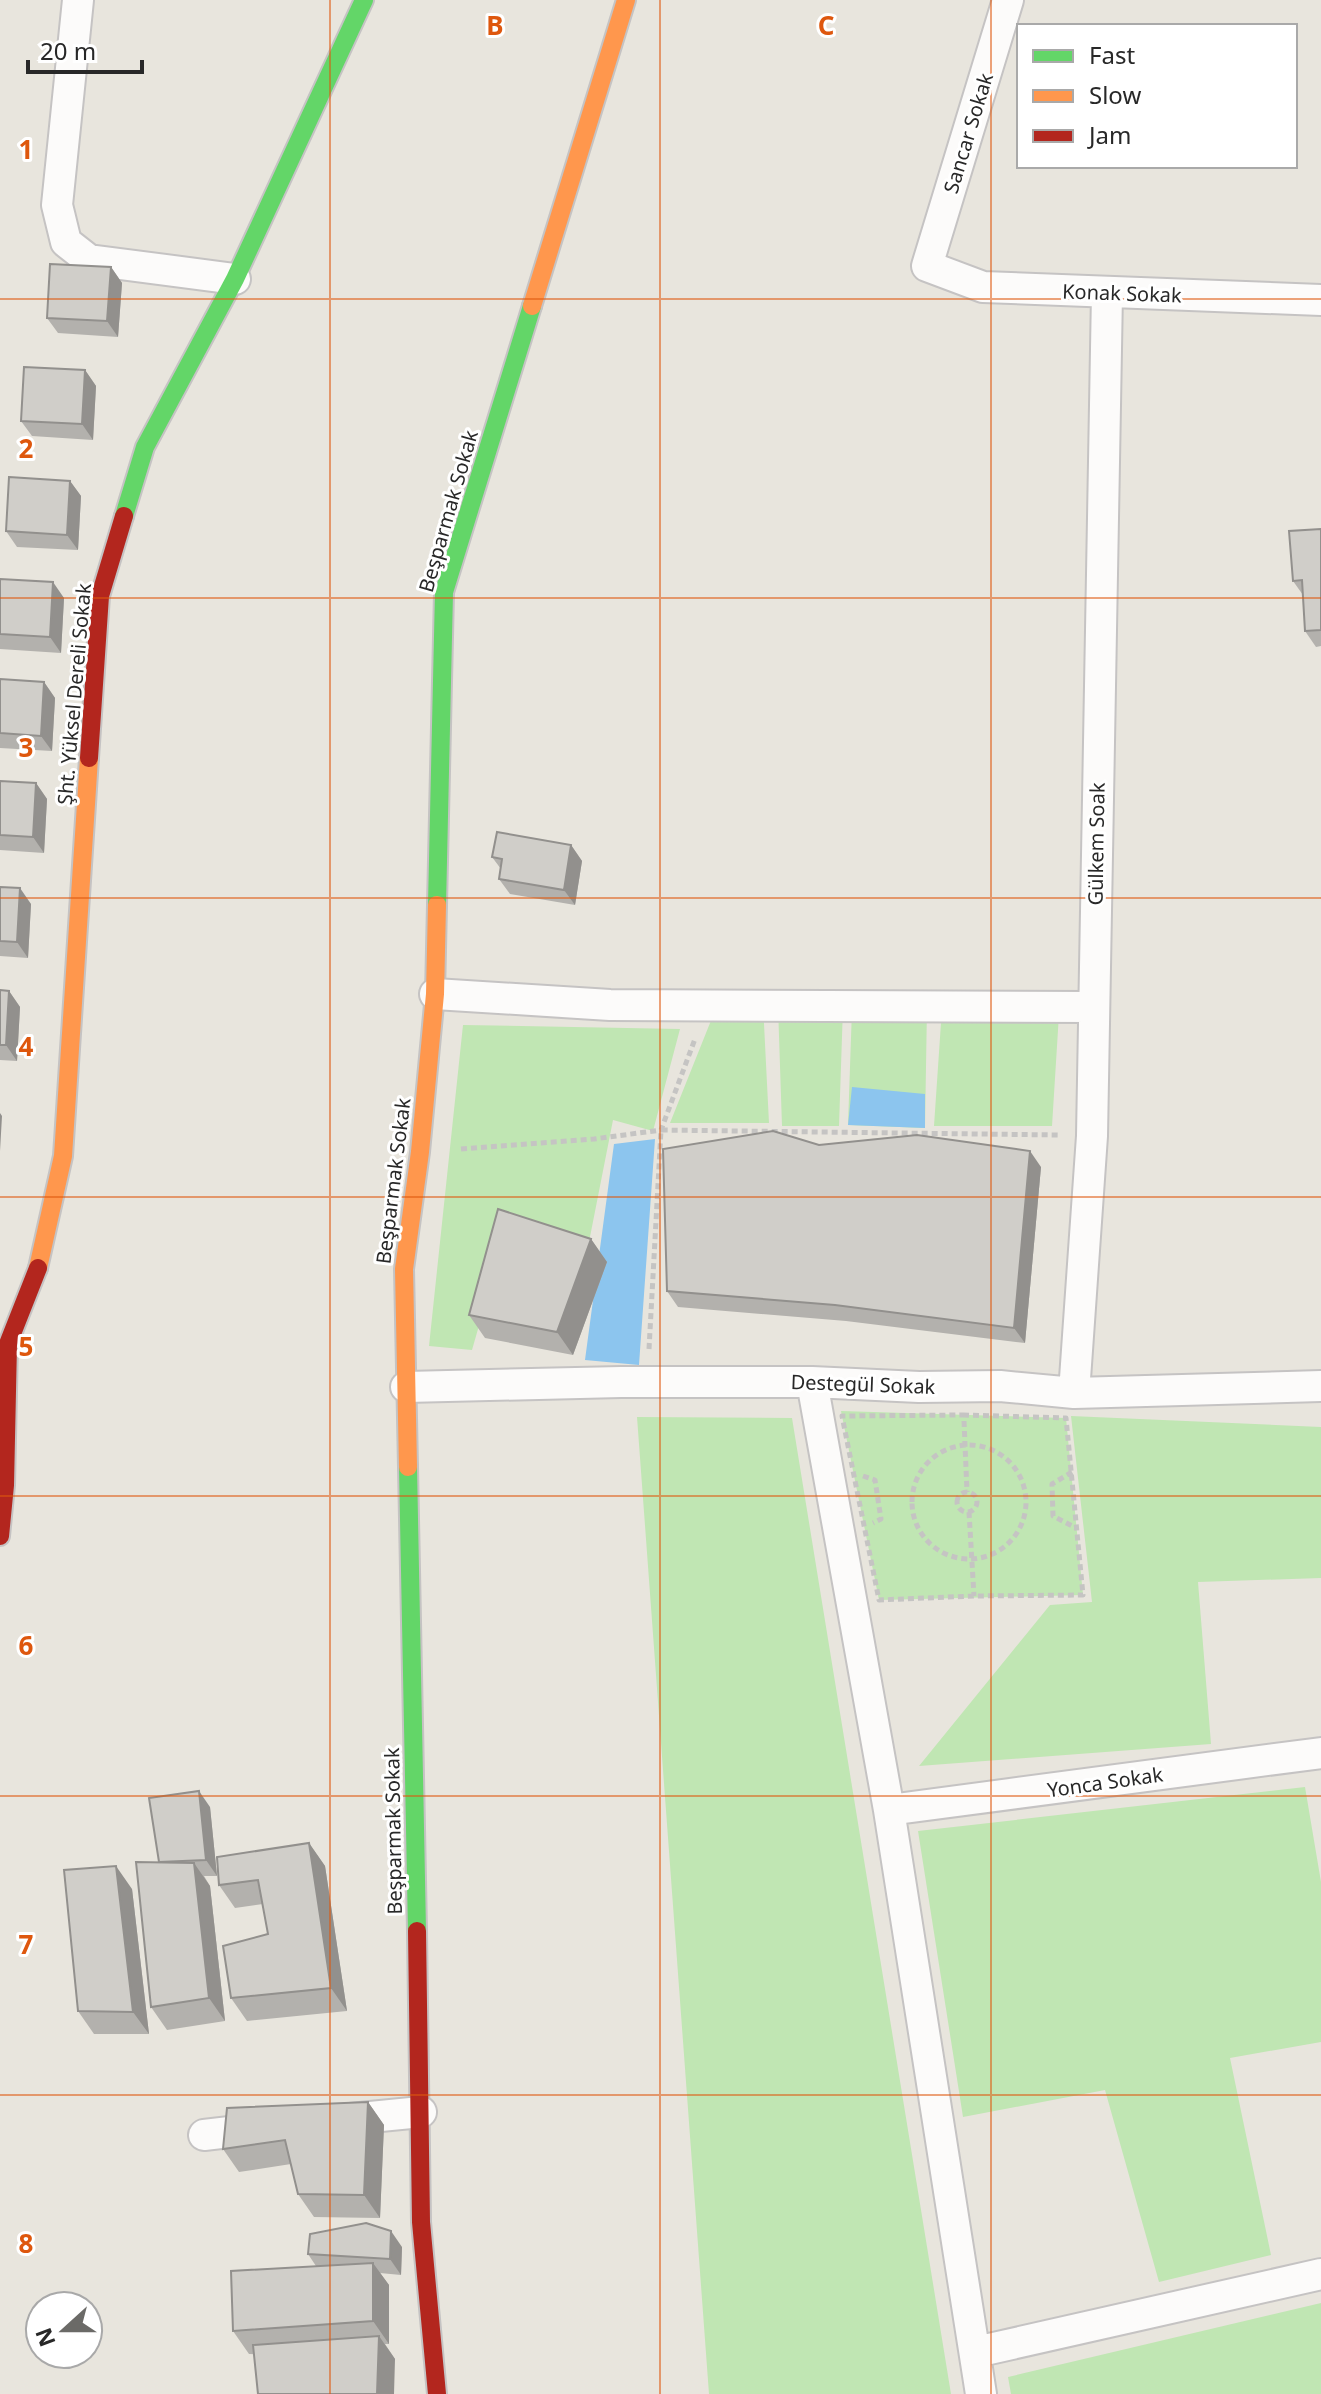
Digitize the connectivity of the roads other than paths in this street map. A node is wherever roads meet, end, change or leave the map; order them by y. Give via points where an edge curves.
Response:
1 (78, 0) edge
2 (364, 0) edge
3 (626, 0) edge
4 (1008, 0) edge
5 (927, 266) joint
6 (235, 279) junction
7 (1107, 293) junction
8 (1321, 300) edge
9 (435, 994) junction
10 (1092, 1007) junction
11 (4, 1345) edge
12 (812, 1382) junction
13 (1321, 1386) edge
14 (406, 1387) junction
15 (1074, 1393) junction
16 (0, 1536) edge
17 (1321, 1753) edge
18 (889, 1810) junction
19 (421, 2112) junction
20 (204, 2135) dead end
21 (1321, 2274) edge
22 (976, 2352) junction
23 (437, 2394) edge
24 (981, 2394) edge

1 - 6 street via 57,205 66,242 89,260
2 - 6 street, Şht. Yüksel Dereli Sokak
3 - 9 street, Beşparmak Sokak via 444,592
4 - 5 street, Sancar Sokak
5 - 7 street, Konak Sokak via 983,287
6 - 11 street, Şht. Yüksel Dereli Sokak via 145,447 100,596 63,1156 38,1268
7 - 8 street, Konak Sokak
7 - 10 street, Gülkem Soak
9 - 10 street via 610,1005
9 - 14 street, Beşparmak Sokak via 404,1269
10 - 15 street, Gülkem Soak via 1092,1136
11 - 16 street
12 - 14 street, Destegül Sokak
12 - 15 street, Destegül Sokak
12 - 18 street
13 - 15 street, Destegül Sokak
14 - 19 street, Beşparmak Sokak
17 - 18 street, Yonca Sokak
18 - 22 street
19 - 20 street
19 - 23 street, Beşparmak Sokak via 421,2222
21 - 22 street
22 - 24 street

